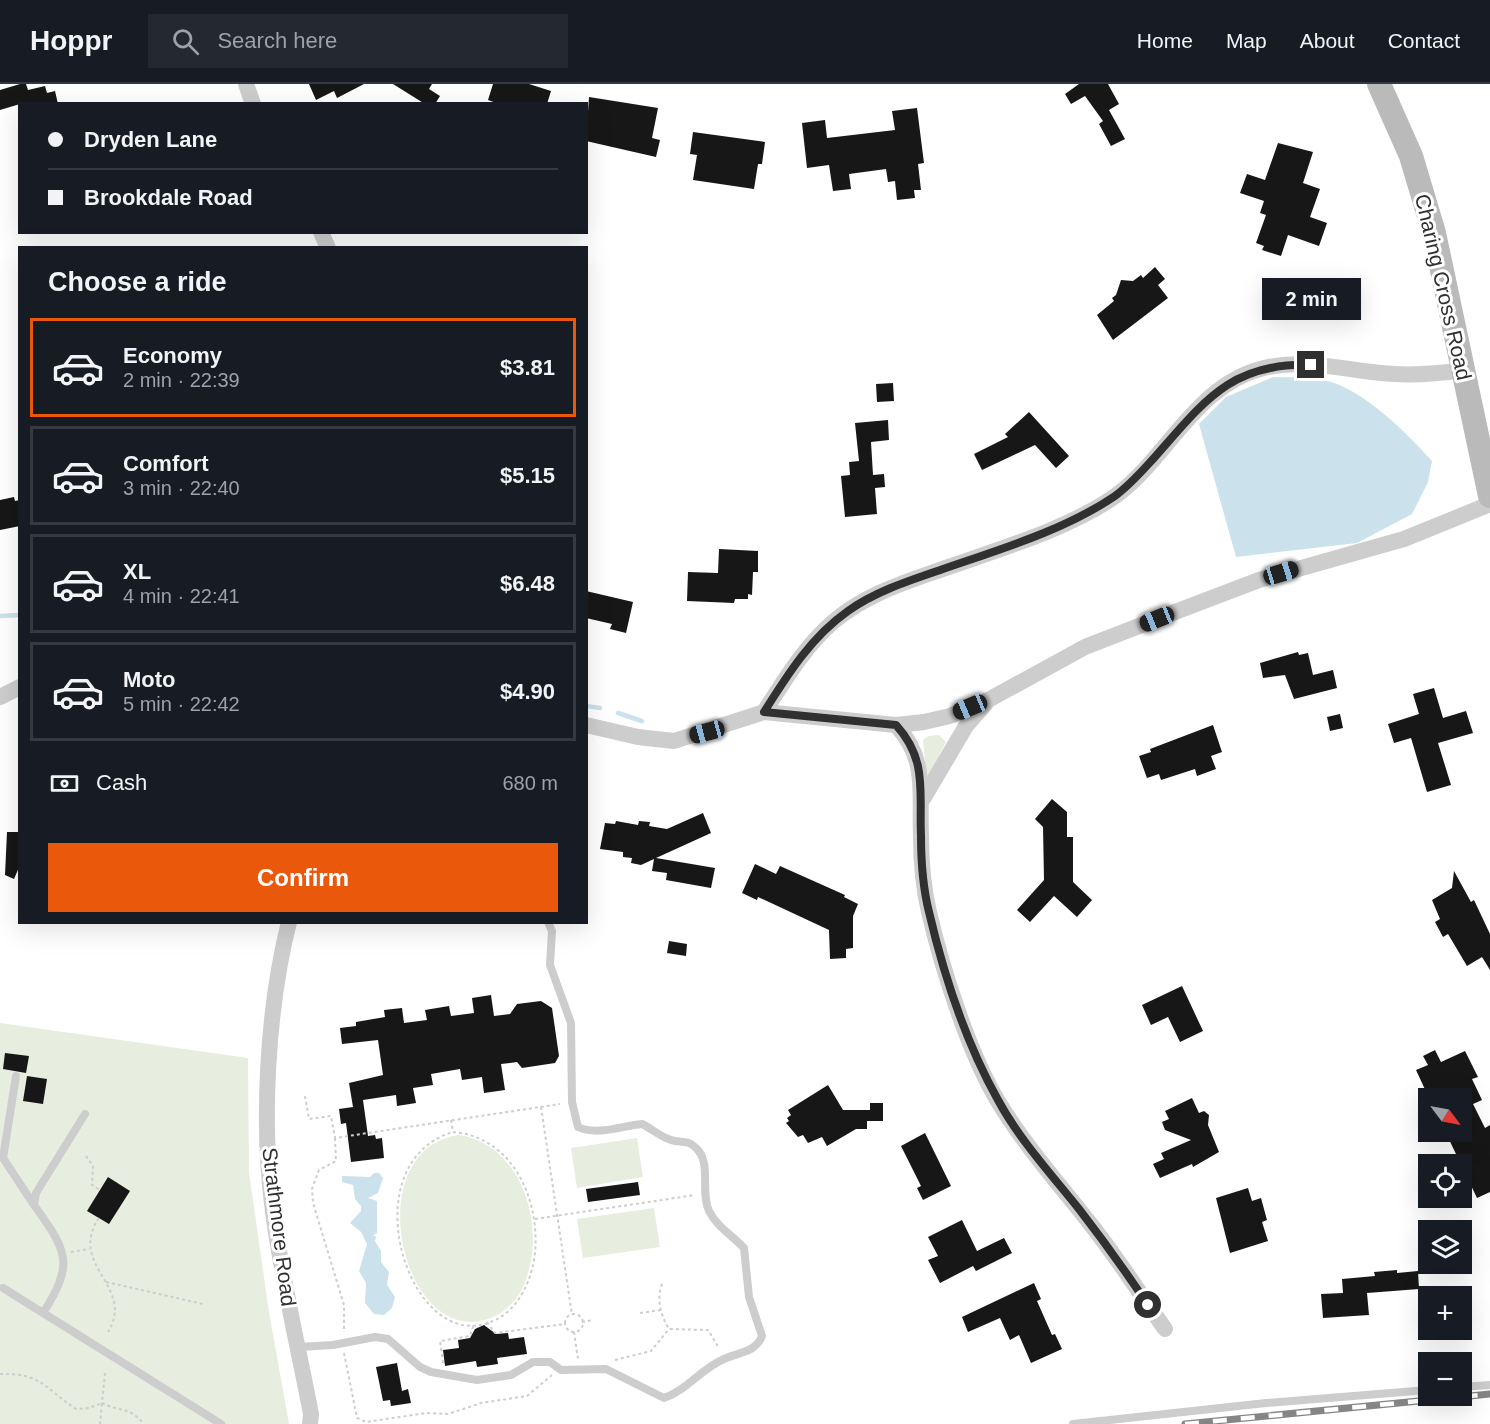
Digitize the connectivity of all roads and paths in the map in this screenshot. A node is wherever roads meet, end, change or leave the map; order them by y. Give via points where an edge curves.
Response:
1 (246, 84) edge
2 (1379, 84) edge
3 (252, 102) edge
4 (1463, 370) junction
5 (1490, 496) edge
6 (1490, 504) edge
7 (18, 688) edge
8 (0, 697) edge
9 (990, 699) junction
10 (764, 712) junction
11 (588, 725) edge
12 (896, 725) junction
13 (923, 800) junction
14 (289, 924) edge
15 (549, 924) edge
16 (16, 1076) dead end
17 (305, 1096) dead end
18 (572, 1102) junction
19 (542, 1107) junction
20 (85, 1114) dead end
21 (451, 1120) junction
22 (453, 1132) junction
23 (86, 1155) dead end
24 (100, 1190) dead end
25 (704, 1194) junction
26 (34, 1205) junction
27 (557, 1215) junction
28 (99, 1218) dead end
29 (534, 1219) junction
30 (89, 1249) junction
31 (63, 1254) junction
32 (106, 1282) junction
33 (662, 1284) dead end
34 (3, 1288) dead end
35 (203, 1304) dead end
36 (661, 1310) junction
37 (43, 1313) junction
38 (640, 1313) dead end
39 (572, 1315) junction
40 (593, 1320) dead end
41 (486, 1322) junction
42 (582, 1322) junction
43 (474, 1324) junction
44 (565, 1324) junction
45 (669, 1329) junction
46 (1165, 1329) dead end
47 (108, 1332) dead end
48 (574, 1332) junction
49 (298, 1347) junction
50 (725, 1358) junction
51 (579, 1368) junction
52 (561, 1370) junction
53 (613, 1372) junction
54 (105, 1373) dead end
55 (0, 1374) edge
56 (445, 1375) junction
57 (1490, 1385) edge
58 (1472, 1386) edge
59 (538, 1388) dead end
60 (1418, 1391) edge
61 (102, 1403) junction
62 (143, 1423) edge
63 (100, 1424) edge
64 (221, 1424) edge
65 (310, 1424) edge
66 (1073, 1424) edge

1 - 3 street
2 - 4 street, Charing Cross Road via 1411,156 1425,203
4 - 5 street, Charing Cross Road
4 - 10 street via 1383,373 1297,364 1264,368 1236,378 1190,416 1135,479 1100,505 1053,528 898,585 850,609 801,655
6 - 9 street via 1404,539 1259,580 1165,615 1085,647
7 - 8 street
9 - 12 street via 950,716
9 - 13 street via 966,726
10 - 11 street via 674,741
10 - 12 street
12 - 13 street via 914,749
13 - 46 street via 920,834 929,911 982,1068 998,1101 1030,1149 1115,1256
14 - 49 street, Strathmore Road via 272,1016 268,1130 273,1210
15 - 18 lane via 550,965 571,1023
16 - 26 lane via 3,1158
17 - 21 path via 309,1119 332,1116 336,1138
18 - 19 path
18 - 25 lane via 578,1126 587,1131 642,1124 663,1137 696,1147 702,1155
19 - 21 path
19 - 27 path
20 - 26 lane via 36,1193
21 - 22 path
22 - 29 path via 479,1137 500,1150 518,1172
22 - 43 path via 424,1146 406,1173 398,1204 399,1240 410,1276 428,1303 455,1322
23 - 24 path via 93,1166 92,1185
25 - 27 path
25 - 50 lane via 715,1221 744,1248 749,1297 762,1336 751,1350
26 - 31 lane via 56,1236
27 - 29 path
27 - 39 path
28 - 30 path via 88,1237
29 - 41 path via 534,1254 527,1284 509,1311
30 - 31 path
30 - 32 path
31 - 37 lane via 65,1269
32 - 35 path
32 - 47 path via 116,1306 115,1321
33 - 36 path via 658,1293
34 - 37 lane
36 - 38 path
36 - 45 path
37 - 64 lane
39 - 42 path via 579,1316
39 - 44 path
40 - 42 path
41 - 43 path
41 - 44 path via 495,1333
42 - 48 path
43 - 56 path via 470,1336 440,1341
44 - 48 path
45 - 50 path via 708,1330
45 - 53 path via 651,1351 616,1359
48 - 51 path
49 - 56 lane via 375,1337 388,1339 420,1367
49 - 65 street, Strathmore Road
50 - 53 lane via 664,1398
51 - 52 lane
51 - 53 lane
52 - 56 lane via 550,1362 533,1362 500,1377 477,1380
52 - 59 path
54 - 61 path
55 - 61 path via 34,1378 76,1409
57 - 58 lane
60 - 66 lane
61 - 62 path via 127,1409
61 - 63 path

